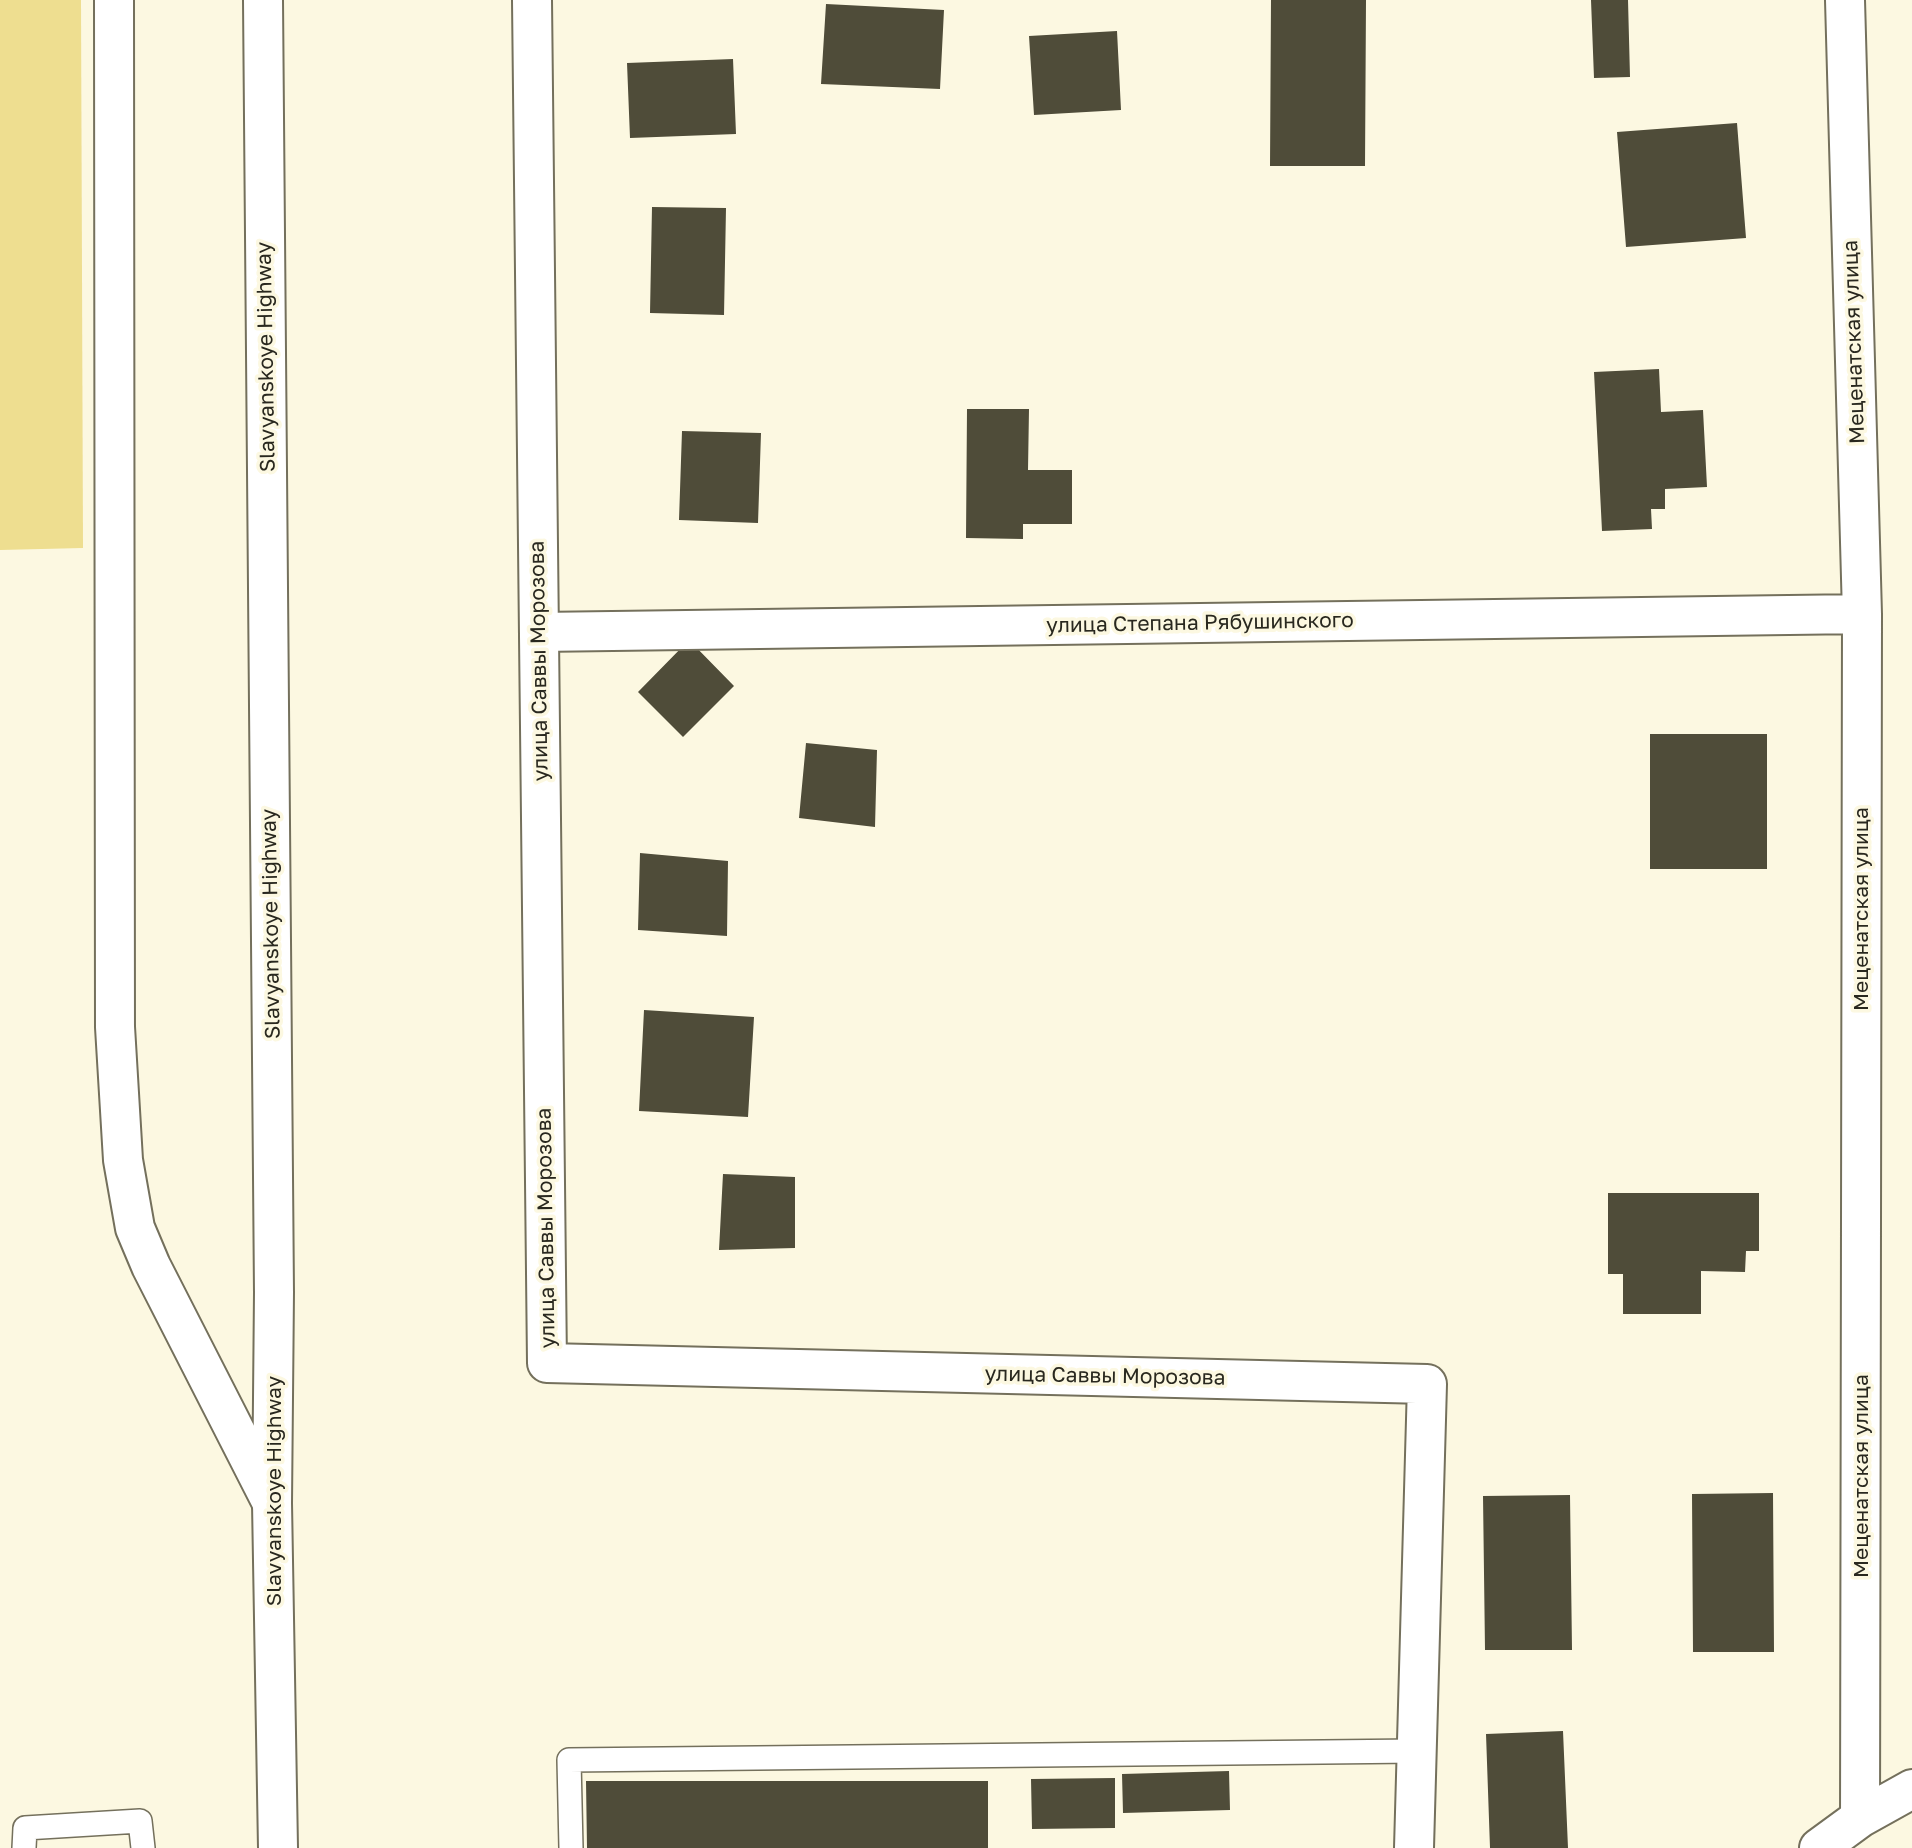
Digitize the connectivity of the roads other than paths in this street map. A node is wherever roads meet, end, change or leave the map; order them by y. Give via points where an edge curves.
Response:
1 (114, 0) edge
2 (263, 0) edge
3 (532, 0) edge
4 (1845, 0) edge
5 (1861, 614) junction
6 (539, 632) junction
7 (272, 1503) junction
8 (1417, 1751) junction
9 (1912, 1789) edge
10 (1860, 1818) junction
11 (24, 1848) edge
12 (143, 1848) edge
13 (278, 1848) edge
14 (571, 1848) edge
15 (1415, 1848) edge
16 (1819, 1848) edge

1 - 7 street via 116,1027 123,1160 135,1228 151,1266
2 - 7 street, Slavyanskoye Highway
3 - 6 street, улица Саввы Морозова
4 - 5 street, Меценатская улица
5 - 6 street, улица Степана Рябушинского
5 - 10 street, Меценатская улица
6 - 8 street, улица Саввы Морозова via 547,1363 1427,1384
7 - 13 street, Slavyanskoye Highway
8 - 14 lane via 569,1760
8 - 15 street, улица Саввы Морозова
9 - 10 street
10 - 16 street
11 - 12 lane via 25,1828 140,1821

